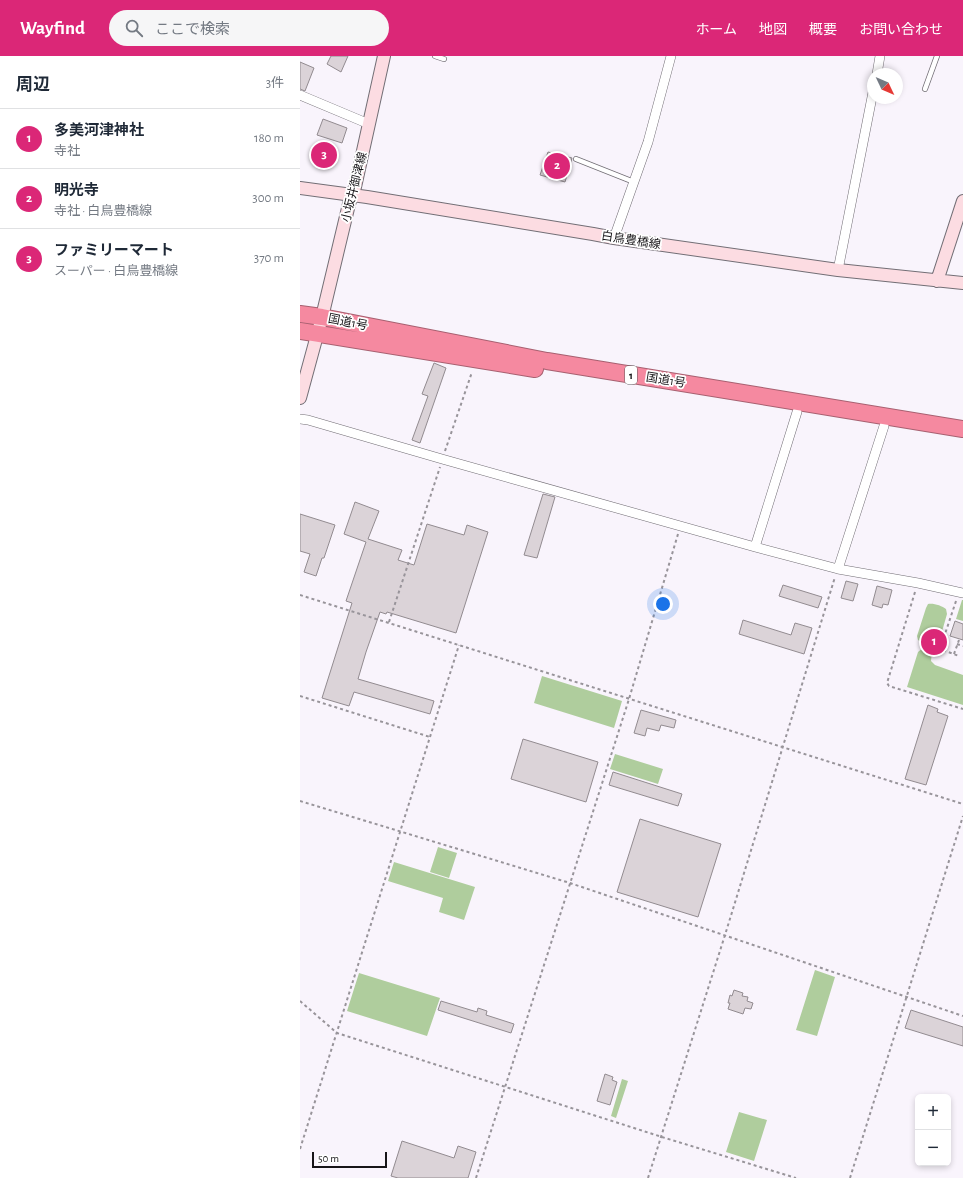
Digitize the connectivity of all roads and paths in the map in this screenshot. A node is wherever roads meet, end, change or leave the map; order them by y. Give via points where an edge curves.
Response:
1 (384, 56) edge
2 (434, 56) edge
3 (671, 56) edge
4 (880, 56) edge
5 (937, 56) edge
6 (444, 59) dead end
7 (878, 68) edge
8 (925, 89) dead end
9 (300, 95) edge
10 (871, 104) edge
11 (369, 124) junction
12 (576, 159) dead end
13 (634, 182) junction
14 (300, 188) edge
15 (352, 196) junction
16 (963, 201) edge
17 (614, 238) junction
18 (838, 270) junction
19 (937, 281) junction
20 (963, 283) edge
21 (300, 314) edge
22 (322, 317) junction
23 (300, 331) edge
24 (317, 334) junction
25 (476, 360) junction
26 (300, 398) edge
27 (797, 412) junction
28 (300, 419) edge
29 (884, 426) junction
30 (963, 429) edge
31 (963, 440) edge
32 (442, 459) junction
33 (681, 525) junction
34 (755, 547) junction
35 (838, 568) junction
36 (918, 583) junction
37 (300, 595) edge
38 (960, 596) edge
39 (389, 622) junction
40 (959, 640) dead end
41 (958, 644) junction
42 (459, 645) junction
43 (963, 646) edge
44 (954, 654) junction
45 (959, 656) dead end
46 (300, 696) edge
47 (629, 699) junction
48 (963, 709) edge
49 (430, 737) junction
50 (783, 747) junction
51 (300, 801) edge
52 (963, 804) edge
53 (963, 816) edge
54 (400, 831) junction
55 (570, 883) junction
56 (726, 935) junction
57 (906, 996) junction
58 (300, 1001) edge
59 (963, 1016) edge
60 (337, 1033) junction
61 (505, 1086) junction
62 (662, 1137) junction
63 (300, 1149) edge
64 (476, 1178) edge
65 (648, 1178) edge
66 (796, 1178) edge
67 (850, 1178) edge

1 - 11 main road, 小坂井御津線
2 - 6 lane
3 - 13 street via 648,142
4 - 7 street
5 - 8 lane
9 - 11 street
10 - 18 street
11 - 15 main road, 小坂井御津線
12 - 13 lane
13 - 17 street
14 - 15 main road, 白鳥豊橋線
15 - 17 main road, 白鳥豊橋線
15 - 22 main road, 小坂井御津線
16 - 19 main road
17 - 18 main road, 白鳥豊橋線
18 - 19 main road, 白鳥豊橋線
19 - 20 main road, 白鳥豊橋線
21 - 22 highway, 国道1号 / 1
22 - 24 main road, 小坂井御津線
22 - 30 highway, 国道1号 / 1 via 547,361
23 - 24 highway, 国道1号 / 1
24 - 25 highway, 国道1号 / 1
24 - 26 main road, 小坂井御津線
25 - 27 highway, 国道1号 / 1
25 - 32 path
27 - 29 highway, 国道1号 / 1
27 - 34 street
28 - 32 street
29 - 31 highway, 国道1号 / 1
29 - 35 street
32 - 33 street
32 - 39 path
33 - 34 street
33 - 47 path
34 - 35 street
35 - 36 street
35 - 50 path
36 - 38 street
36 - 48 path via 887,683 889,686
37 - 39 path
38 - 44 path via 940,649
39 - 42 path
40 - 41 path
41 - 43 path
41 - 44 path
42 - 47 path
42 - 49 path
44 - 45 path
46 - 49 path
47 - 50 path
47 - 55 path
49 - 54 path
50 - 52 path
50 - 56 path
51 - 54 path
53 - 57 path
54 - 55 path
54 - 60 path
55 - 56 path
55 - 61 path
56 - 57 path
56 - 62 path
57 - 59 path
57 - 67 path
58 - 60 path
60 - 61 path
60 - 63 path
61 - 62 path
61 - 64 path
62 - 65 path
62 - 66 path

